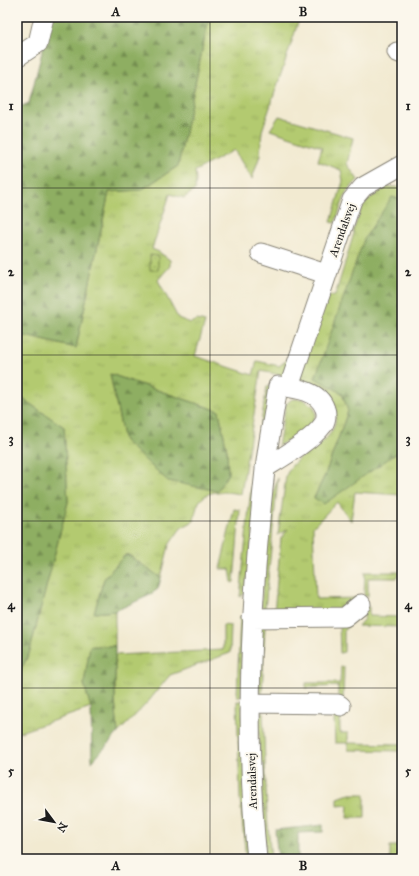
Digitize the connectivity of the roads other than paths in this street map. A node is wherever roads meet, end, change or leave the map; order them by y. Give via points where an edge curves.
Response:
1 (44, 17) edge
2 (17, 57) edge
3 (402, 165) edge
4 (261, 253) dead end
5 (326, 274) junction
6 (288, 387) junction
7 (265, 468) junction
8 (361, 604) dead end
9 (252, 618) junction
10 (250, 703) junction
11 (341, 706) dead end
12 (257, 859) edge

1 - 2 street via 38,43
3 - 5 street, Arendalsvej via 363,187 352,200
4 - 5 street
5 - 6 street, Arendalsvej
6 - 7 street, Arendalsvej via 278,386
6 - 7 street via 320,399 326,412 324,423 310,438
7 - 9 street, Arendalsvej
8 - 9 street via 345,617
9 - 10 street, Arendalsvej
10 - 11 street
10 - 12 street, Arendalsvej via 253,820

